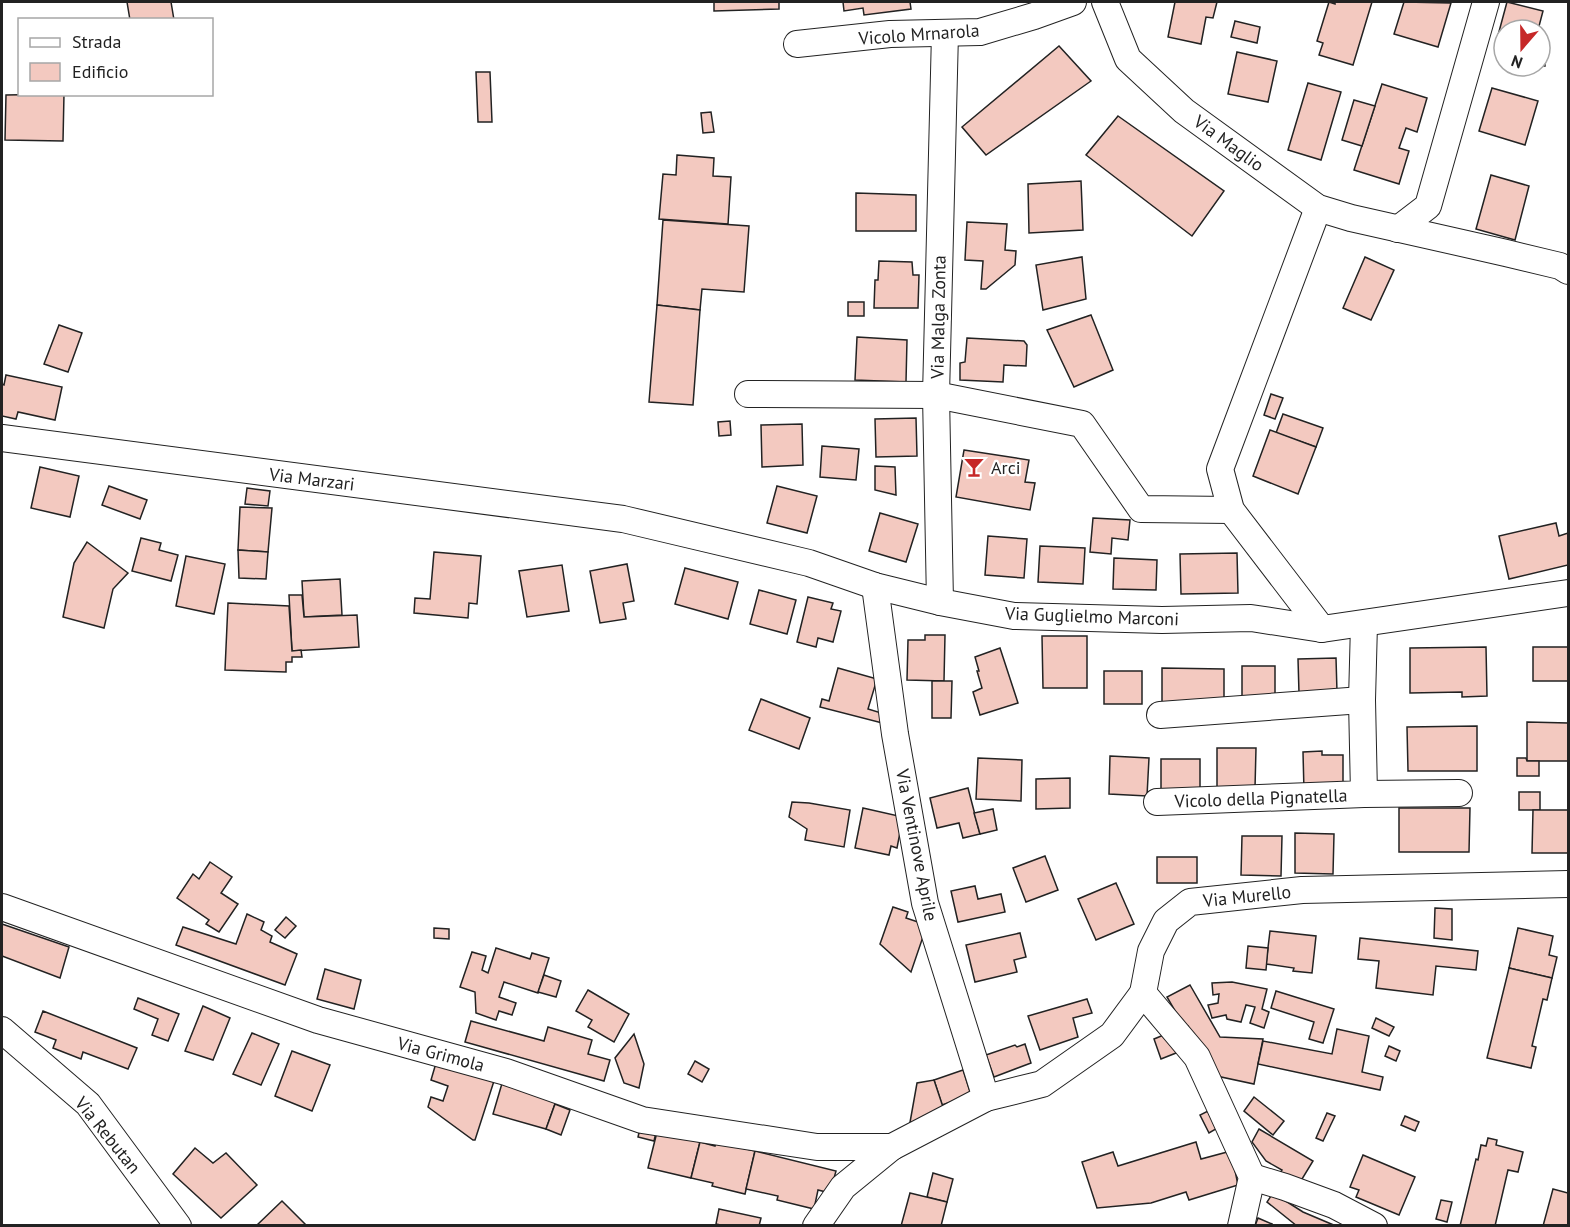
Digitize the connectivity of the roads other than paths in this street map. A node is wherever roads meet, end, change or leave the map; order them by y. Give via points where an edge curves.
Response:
1 (1073, 2) edge
2 (1105, 2) edge
3 (1486, 2) edge
4 (945, 33) junction
5 (797, 44) dead end
6 (1318, 208) junction
7 (1398, 229) junction
8 (1569, 271) edge
9 (748, 394) dead end
10 (936, 395) junction
11 (2, 438) edge
12 (1232, 510) junction
13 (623, 519) joint
14 (875, 586) junction
15 (1569, 593) edge
16 (939, 602) junction
17 (1364, 624) junction
18 (1322, 629) junction
19 (1362, 700) junction
20 (1160, 715) dead end
21 (1459, 793) dead end
22 (1364, 794) junction
23 (1157, 802) dead end
24 (1569, 884) edge
25 (2, 907) edge
26 (1143, 993) junction
27 (2, 1030) edge
28 (986, 1098) junction
29 (892, 1147) junction
30 (1252, 1177) junction
31 (178, 1226) edge
32 (816, 1226) edge
33 (1241, 1226) edge
34 (1374, 1226) edge

1 - 4 street, Vicolo Mrnarola via 980,32
2 - 6 street, Via Maglio via 1128,59 1184,111
3 - 7 street via 1428,206
4 - 5 street, Vicolo Mrnarola via 890,34
4 - 10 street, Via Malga Zonta
6 - 7 street, Via Maglio
6 - 12 street via 1220,469
7 - 8 street, Via Maglio via 1517,255
9 - 10 street
10 - 12 street via 1082,424 1141,509
10 - 16 street, Via Malga Zonta
11 - 13 street, Via Marzari
12 - 18 street
13 - 14 street, Via Guglielmo Marconi via 809,563
14 - 16 street, Via Guglielmo Marconi
14 - 28 street, Via Ventinove Aprile via 895,734 926,903
15 - 17 street, Via Guglielmo Marconi
16 - 18 street, Via Guglielmo Marconi via 1014,616 1251,618
17 - 18 street, Via Guglielmo Marconi
17 - 19 street, Vicolo della Pignatella
19 - 20 street
19 - 22 street, Vicolo della Pignatella
21 - 22 street, Vicolo della Pignatella
22 - 23 street, Vicolo della Pignatella
24 - 26 street, Via Murello via 1302,890 1190,902 1166,921 1151,951
25 - 29 street, Via Grimola via 318,1020 506,1072 642,1120 817,1147
26 - 28 street via 1112,1035 1042,1084
26 - 30 street via 1197,1058
27 - 31 street, Via Rebutan via 88,1104
28 - 29 street
29 - 32 street via 843,1187
30 - 33 street
30 - 34 street via 1334,1205

